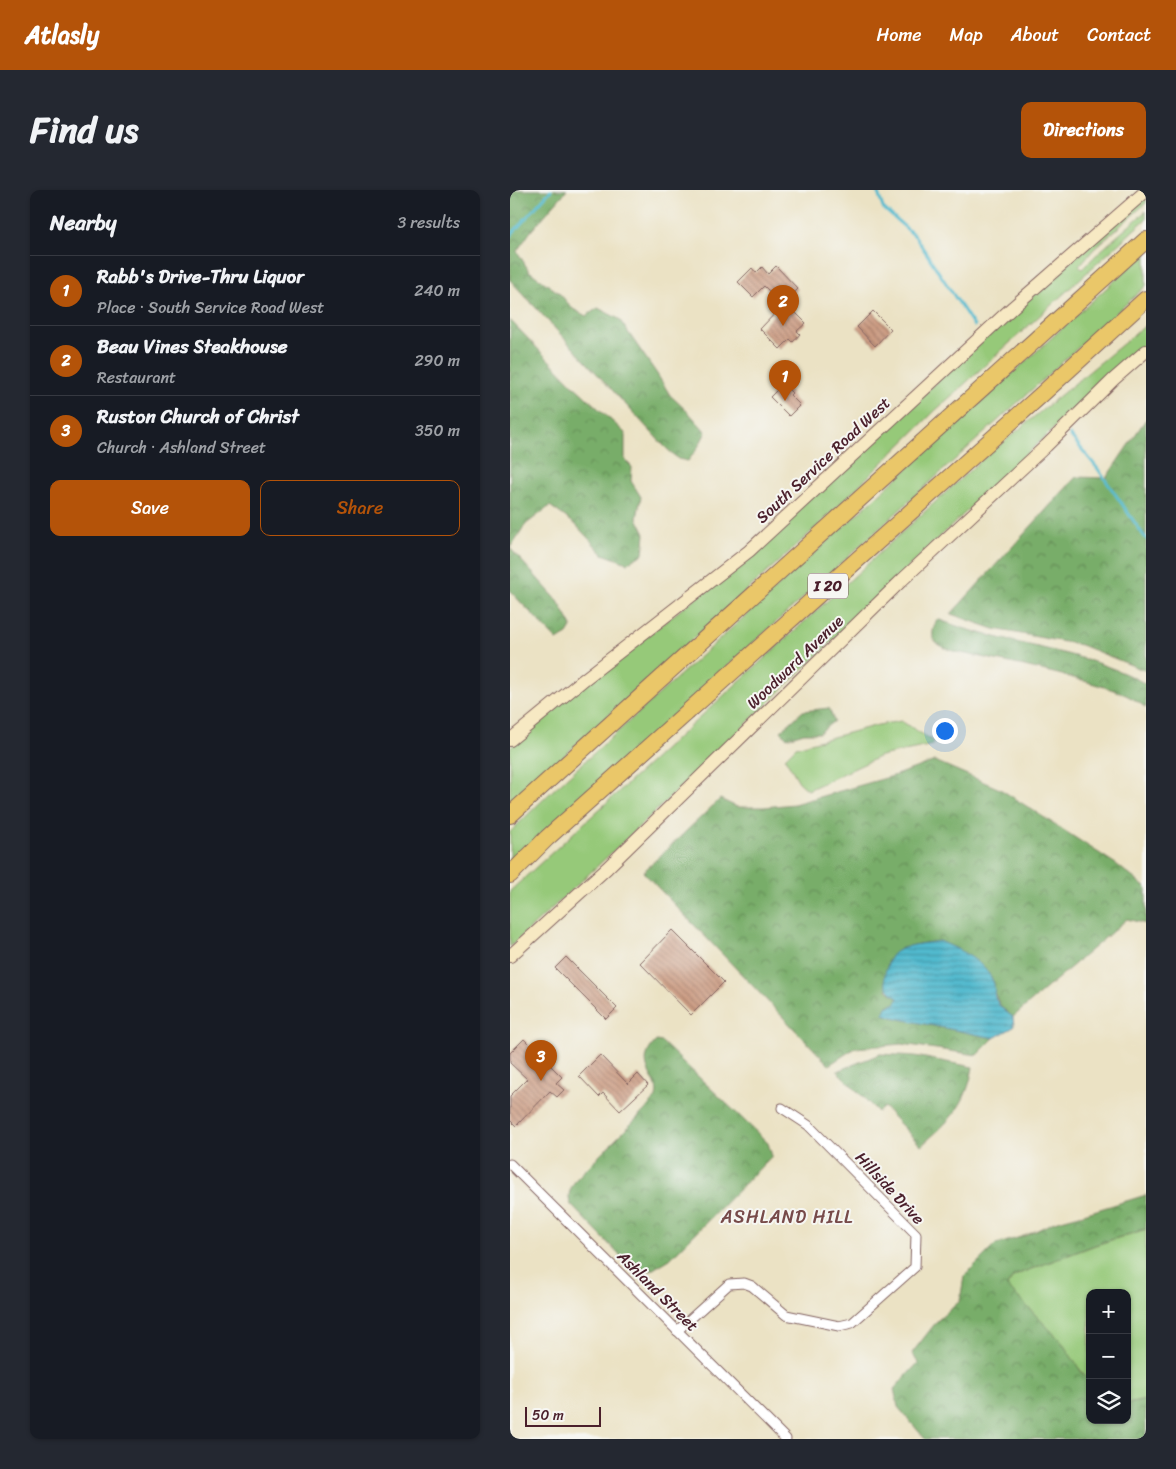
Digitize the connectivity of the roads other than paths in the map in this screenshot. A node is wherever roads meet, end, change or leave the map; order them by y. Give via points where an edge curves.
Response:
1 (1146, 191) edge
2 (1146, 235) edge
3 (1146, 240) edge
4 (1100, 282) junction
5 (1146, 299) edge
6 (1146, 306) edge
7 (1101, 340) junction
8 (1146, 351) edge
9 (510, 740) edge
10 (510, 815) edge
11 (510, 875) edge
12 (510, 956) edge
13 (782, 1108) dead end
14 (510, 1164) edge
15 (677, 1331) junction
16 (786, 1439) edge

1 - 9 main road, South Service Road West via 1013,307 748,551
2 - 4 highway
3 - 4 highway, I 20
4 - 10 highway, I 20
5 - 7 highway, I 20
6 - 7 highway
7 - 11 highway, I 20 via 547,838
8 - 12 main road, Woodward Avenue via 901,582 607,868
13 - 15 street, Hillside Drive via 808,1125 916,1234 915,1267 852,1323 839,1326 786,1315 744,1283 729,1284
14 - 15 street, Ashland Street
15 - 16 street, Ashland Street

